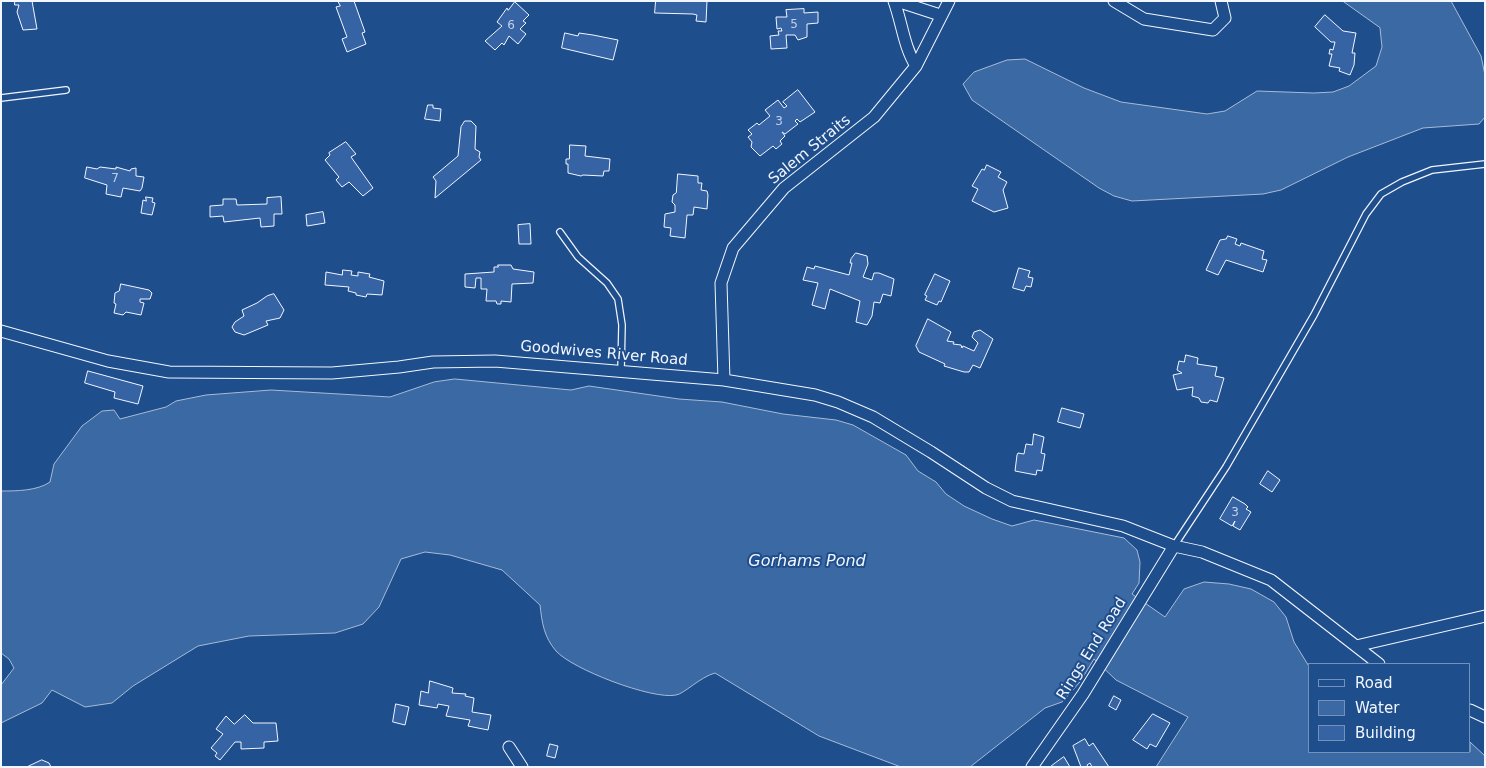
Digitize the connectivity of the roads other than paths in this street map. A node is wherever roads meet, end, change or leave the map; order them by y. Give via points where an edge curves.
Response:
1 (895, 1) edge
2 (949, 1) edge
3 (1114, 1) edge
4 (1221, 1) edge
5 (940, 15) junction
6 (916, 66) junction
7 (66, 90) dead end
8 (1, 98) edge
9 (1485, 164) edge
10 (560, 232) dead end
11 (1, 331) edge
12 (621, 370) junction
13 (724, 380) junction
14 (1174, 546) junction
15 (1485, 616) edge
16 (1356, 646) junction
17 (1378, 663) edge
18 (1471, 710) edge
19 (1485, 717) edge
20 (509, 747) dead end
21 (522, 767) edge
22 (1032, 767) edge

1 - 5 street
1 - 6 street via 908,53
2 - 5 street, Salem Straits
3 - 4 street via 1144,19 1213,30 1225,18
5 - 6 street, Salem Straits
6 - 13 street, Salem Straits via 874,117 784,188 733,248 721,283
7 - 8 lane
9 - 14 lane via 1432,170 1381,194 1366,214 1314,315 1226,467
10 - 12 lane via 578,257 607,284 618,300 622,325
11 - 12 street, Goodwives River Road via 108,361 169,372 332,373 467,361
12 - 13 street, Goodwives River Road
13 - 14 street, Goodwives River Road via 815,394 838,402 873,417 986,488 1012,500 1123,526
14 - 16 street, Goodwives River Road via 1202,552 1271,580
14 - 22 street, Rings End Road via 1082,694
15 - 16 street
16 - 17 street, Goodwives River Road
18 - 19 street
20 - 21 street

